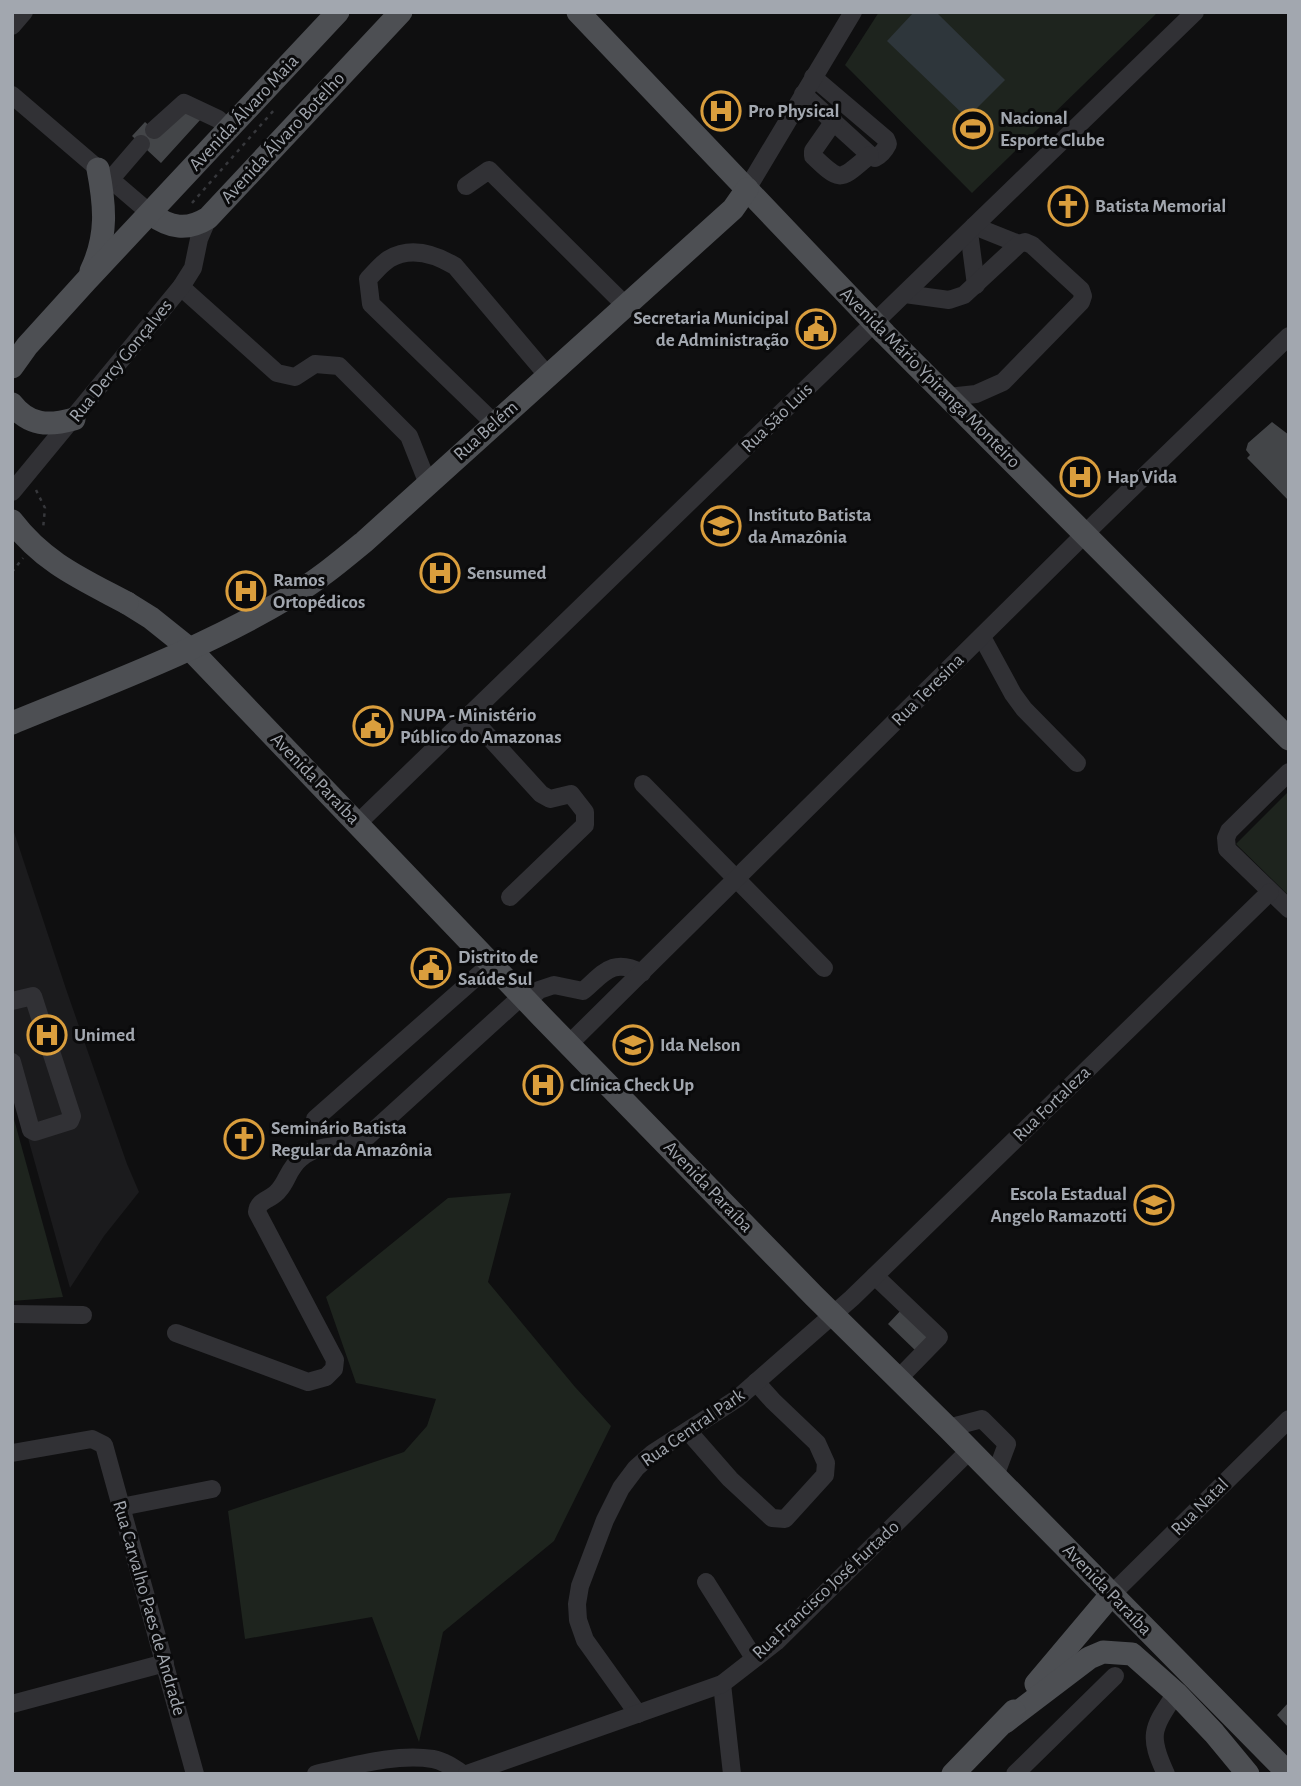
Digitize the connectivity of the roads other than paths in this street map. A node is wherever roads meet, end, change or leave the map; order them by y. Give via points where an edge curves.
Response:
1 (24, 12) edge
2 (338, 12) edge
3 (401, 12) edge
4 (578, 12) edge
5 (853, 12) edge
6 (1195, 12) edge
7 (12, 26) edge
8 (813, 77) junction
9 (803, 94) junction
10 (12, 95) edge
11 (834, 121) junction
12 (229, 129) junction
13 (154, 130) dead end
14 (141, 144) dead end
15 (870, 155) junction
16 (104, 174) junction
17 (466, 186) dead end
18 (747, 189) junction
19 (203, 213) junction
20 (151, 214) junction
21 (971, 229) junction
22 (1019, 244) junction
23 (86, 281) junction
24 (976, 285) junction
25 (181, 287) junction
26 (905, 294) junction
27 (626, 306) junction
28 (874, 323) junction
29 (1289, 337) edge
30 (12, 367) edge
31 (548, 376) junction
32 (948, 397) junction
33 (12, 404) edge
34 (74, 419) junction
35 (495, 424) junction
36 (428, 484) junction
37 (12, 492) edge
38 (12, 522) edge
39 (1085, 534) junction
40 (982, 636) junction
41 (191, 650) junction
42 (470, 715) junction
43 (12, 723) edge
44 (1289, 739) edge
45 (1077, 763) dead end
46 (1289, 772) edge
47 (643, 784) dead end
48 (358, 823) junction
49 (736, 879) junction
50 (1270, 892) junction
51 (510, 897) dead end
52 (1289, 909) edge
53 (491, 964) junction
54 (824, 968) dead end
55 (642, 973) junction
56 (524, 998) junction
57 (12, 1001) edge
58 (569, 1044) junction
59 (12, 1062) edge
60 (315, 1119) dead end
61 (875, 1276) junction
62 (12, 1314) edge
63 (83, 1315) dead end
64 (833, 1315) junction
65 (176, 1333) dead end
66 (899, 1378) junction
67 (757, 1382) junction
68 (1288, 1422) edge
69 (948, 1428) junction
70 (688, 1430) junction
71 (970, 1450) junction
72 (12, 1452) edge
73 (995, 1476) junction
74 (212, 1489) dead end
75 (121, 1507) junction
76 (706, 1582) dead end
77 (1111, 1595) junction
78 (754, 1658) junction
79 (165, 1663) junction
80 (1115, 1676) dead end
81 (722, 1684) junction
82 (1176, 1693) junction
83 (12, 1704) edge
84 (638, 1714) junction
85 (1004, 1722) junction
86 (195, 1774) edge
87 (316, 1774) edge
88 (465, 1774) edge
89 (732, 1774) edge
90 (953, 1774) edge
91 (1015, 1774) edge
92 (1166, 1774) edge
93 (1248, 1774) edge
94 (1289, 1774) edge

1 - 7 street
2 - 12 main road, Avenida Álvaro Maia
3 - 19 main road, Avenida Álvaro Botelho
4 - 18 main road, Avenida Mário Ypiranga Monteiro
5 - 8 street, Rua Belém
6 - 21 street, Rua São Luis
8 - 9 street, Rua Belém
8 - 15 street via 886,139 888,144 879,156
9 - 11 street
9 - 18 street, Rua Belém
10 - 16 street
11 - 15 street
11 - 15 street via 813,151 833,175 846,175
12 - 13 street via 184,103
12 - 20 main road, Avenida Álvaro Maia
14 - 16 street
16 - 20 street
16 - 23 main road via 105,225
17 - 27 street via 489,170
18 - 27 main road, Rua Belém via 733,209
18 - 28 main road, Avenida Mário Ypiranga Monteiro
19 - 20 main road, Avenida Álvaro Botelho via 190,226 176,227
19 - 25 street, Rua Dercy Gonçalves via 193,268
20 - 23 main road
21 - 22 street
21 - 24 street
21 - 26 street, Rua São Luis
22 - 24 street
22 - 32 street via 1032,245 1072,281 1081,290 1081,302 1003,382 976,394
23 - 30 main road
24 - 26 street via 949,300
25 - 34 street, Rua Dercy Gonçalves
25 - 36 street via 277,373 295,377 315,364 339,366 409,436
26 - 28 street, Rua São Luis
27 - 31 main road, Rua Belém
28 - 32 main road, Avenida Mário Ypiranga Monteiro
28 - 42 street, Rua São Luis
29 - 39 street, Rua Teresina
31 - 35 main road, Rua Belém
31 - 35 street via 455,266 435,255 412,252 390,258 368,279 371,304
32 - 39 main road, Avenida Mário Ypiranga Monteiro
33 - 34 main road via 25,418 39,424
34 - 37 street, Rua Dercy Gonçalves
35 - 36 main road, Rua Belém
36 - 41 main road, Rua Belém via 364,542 302,589
38 - 41 main road, Avenida Paraíba, bridge via 53,562 151,618
39 - 40 street, Rua Teresina
39 - 44 main road, Avenida Mário Ypiranga Monteiro
40 - 45 street via 1024,709
40 - 49 street, Rua Teresina
41 - 43 main road, Rua Belém
41 - 48 main road, Avenida Paraíba
42 - 48 street, Rua São Luis
42 - 51 street via 541,794 550,799 571,794 586,812 584,825
46 - 50 street via 1226,838 1227,849
47 - 49 street
48 - 53 main road, Avenida Paraíba
49 - 54 street
49 - 55 street, Rua Teresina
50 - 52 street
50 - 61 street, Rua Fortaleza
53 - 56 main road, Avenida Paraíba
53 - 60 street
55 - 56 street via 612,967 583,991 554,985
55 - 58 street, Rua Teresina
56 - 58 main road, Avenida Paraíba
56 - 65 street via 368,1136 310,1151 289,1171 277,1193 259,1203 257,1212 335,1360 326,1377 308,1382
57 - 59 street via 33,996 70,1121 32,1130
58 - 64 main road, Avenida Paraíba
61 - 64 street, Rua Fortaleza
61 - 66 street via 939,1337
62 - 63 street
64 - 66 main road, Avenida Paraíba
64 - 67 street, Rua Central Park
66 - 69 main road, Avenida Paraíba
67 - 70 street, Rua Central Park
67 - 70 street via 817,1443 826,1463 825,1475 785,1519 772,1518
68 - 77 street, Rua Natal
69 - 71 main road, Avenida Paraíba
69 - 73 street via 982,1419 1007,1444
70 - 84 street, Rua Central Park via 653,1453 621,1488 580,1586 578,1620 585,1640
71 - 73 main road, Avenida Paraíba
71 - 78 street, Rua Francisco José Furtado via 776,1642
72 - 75 street, Rua Carvalho Paes de Andrade via 92,1439 101,1443
73 - 77 main road, Avenida Paraíba
74 - 75 street
75 - 79 street, Rua Carvalho Paes de Andrade
76 - 78 street
77 - 85 main road
77 - 94 main road, Avenida Paraíba
78 - 81 street, Rua Francisco José Furtado
79 - 83 street
79 - 86 street, Rua Carvalho Paes de Andrade
80 - 91 street
81 - 84 street, Rua Francisco José Furtado
81 - 89 street
82 - 85 main road via 1132,1654 1103,1652
82 - 92 street via 1154,1732 1155,1750
82 - 93 main road
84 - 88 street, Rua Francisco José Furtado
85 - 90 main road
87 - 88 street, Rua Francisco José Furtado via 415,1758 435,1759

